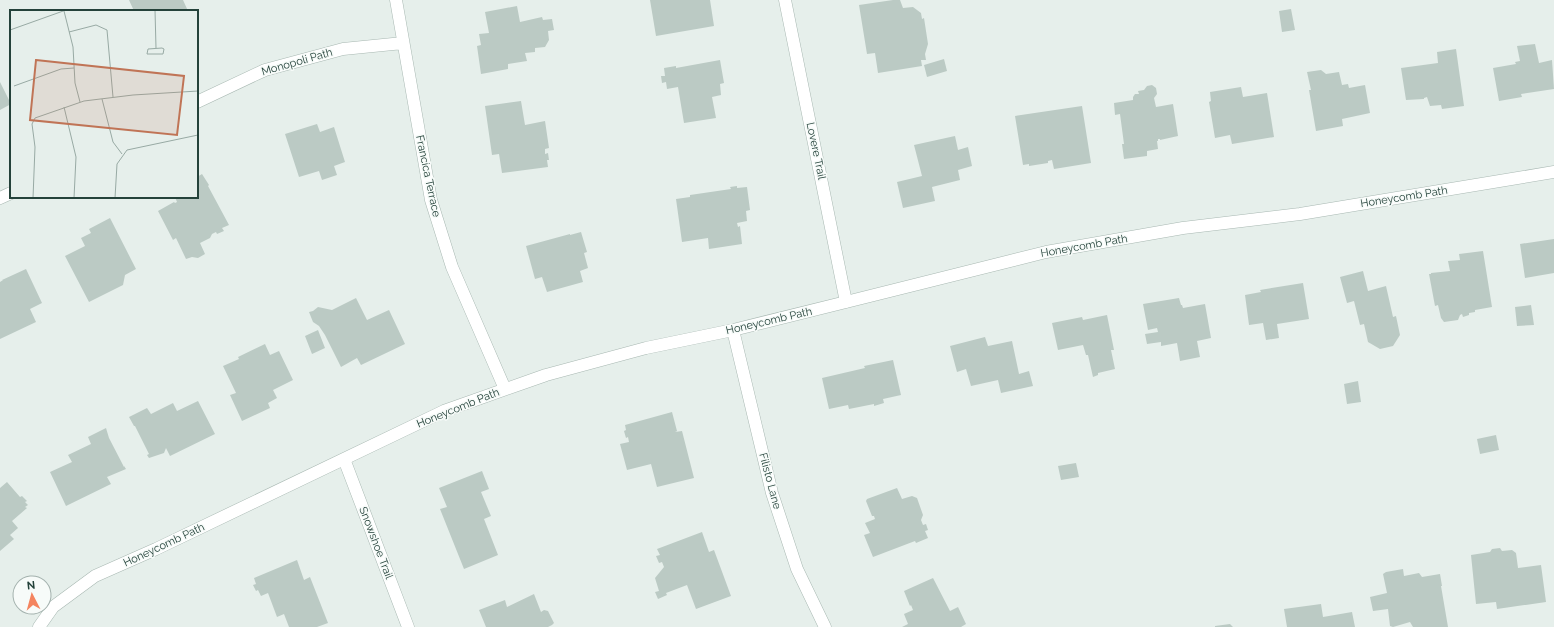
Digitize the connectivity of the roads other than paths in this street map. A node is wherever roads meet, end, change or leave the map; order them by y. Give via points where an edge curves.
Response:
1 (396, 0) edge
2 (785, 0) edge
3 (403, 43) junction
4 (198, 102) edge
5 (1554, 172) edge
6 (10, 193) edge
7 (0, 198) edge
8 (846, 302) junction
9 (733, 330) junction
10 (505, 389) junction
11 (344, 459) junction
12 (40, 627) edge
13 (408, 627) edge
14 (825, 627) edge

1 - 3 street, Francica Terrace
2 - 8 street, Lovere Trail
3 - 4 street, Monopoli Path via 342,49 265,70
3 - 10 street, Francica Terrace via 431,200 452,267
5 - 8 street, Honeycomb Path via 1300,214 1183,228 1046,252
6 - 7 street
8 - 9 street, Honeycomb Path
9 - 10 street, Honeycomb Path via 623,354 546,374
9 - 14 street, Filisto Lane via 772,493 797,569
10 - 11 street, Honeycomb Path via 444,411
11 - 12 street, Honeycomb Path via 95,576 54,607
11 - 13 street, Snowshoe Trail

